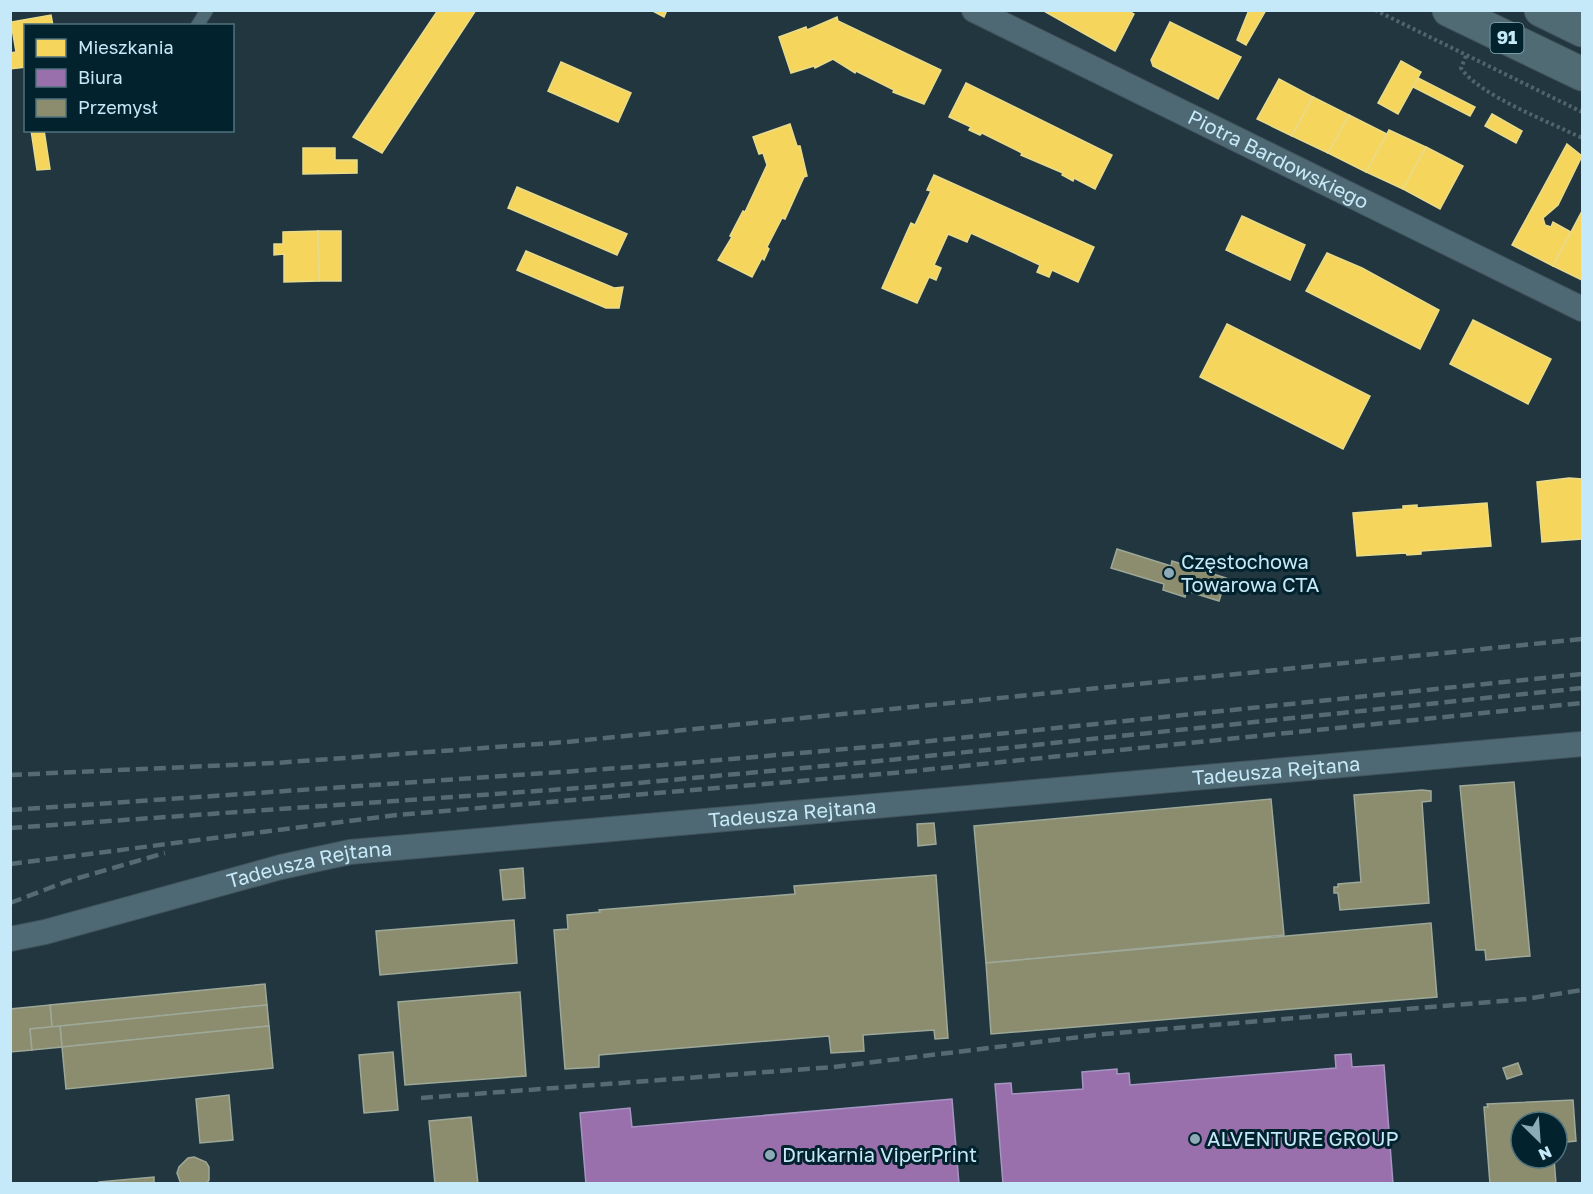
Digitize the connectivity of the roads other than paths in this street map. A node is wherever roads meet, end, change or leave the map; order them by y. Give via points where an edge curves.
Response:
1 (207, 10) edge
2 (974, 10) edge
3 (1449, 10) edge
4 (1541, 10) edge
5 (198, 24) edge
6 (1582, 30) edge
7 (1582, 74) edge
8 (1582, 309) edge
9 (1582, 744) edge
10 (10, 939) edge

1 - 5 lane
2 - 8 street, Piotra Bardowskiego
3 - 7 main road, 91
4 - 6 main road, 91
9 - 10 street, Tadeusza Rejtana via 350,852

